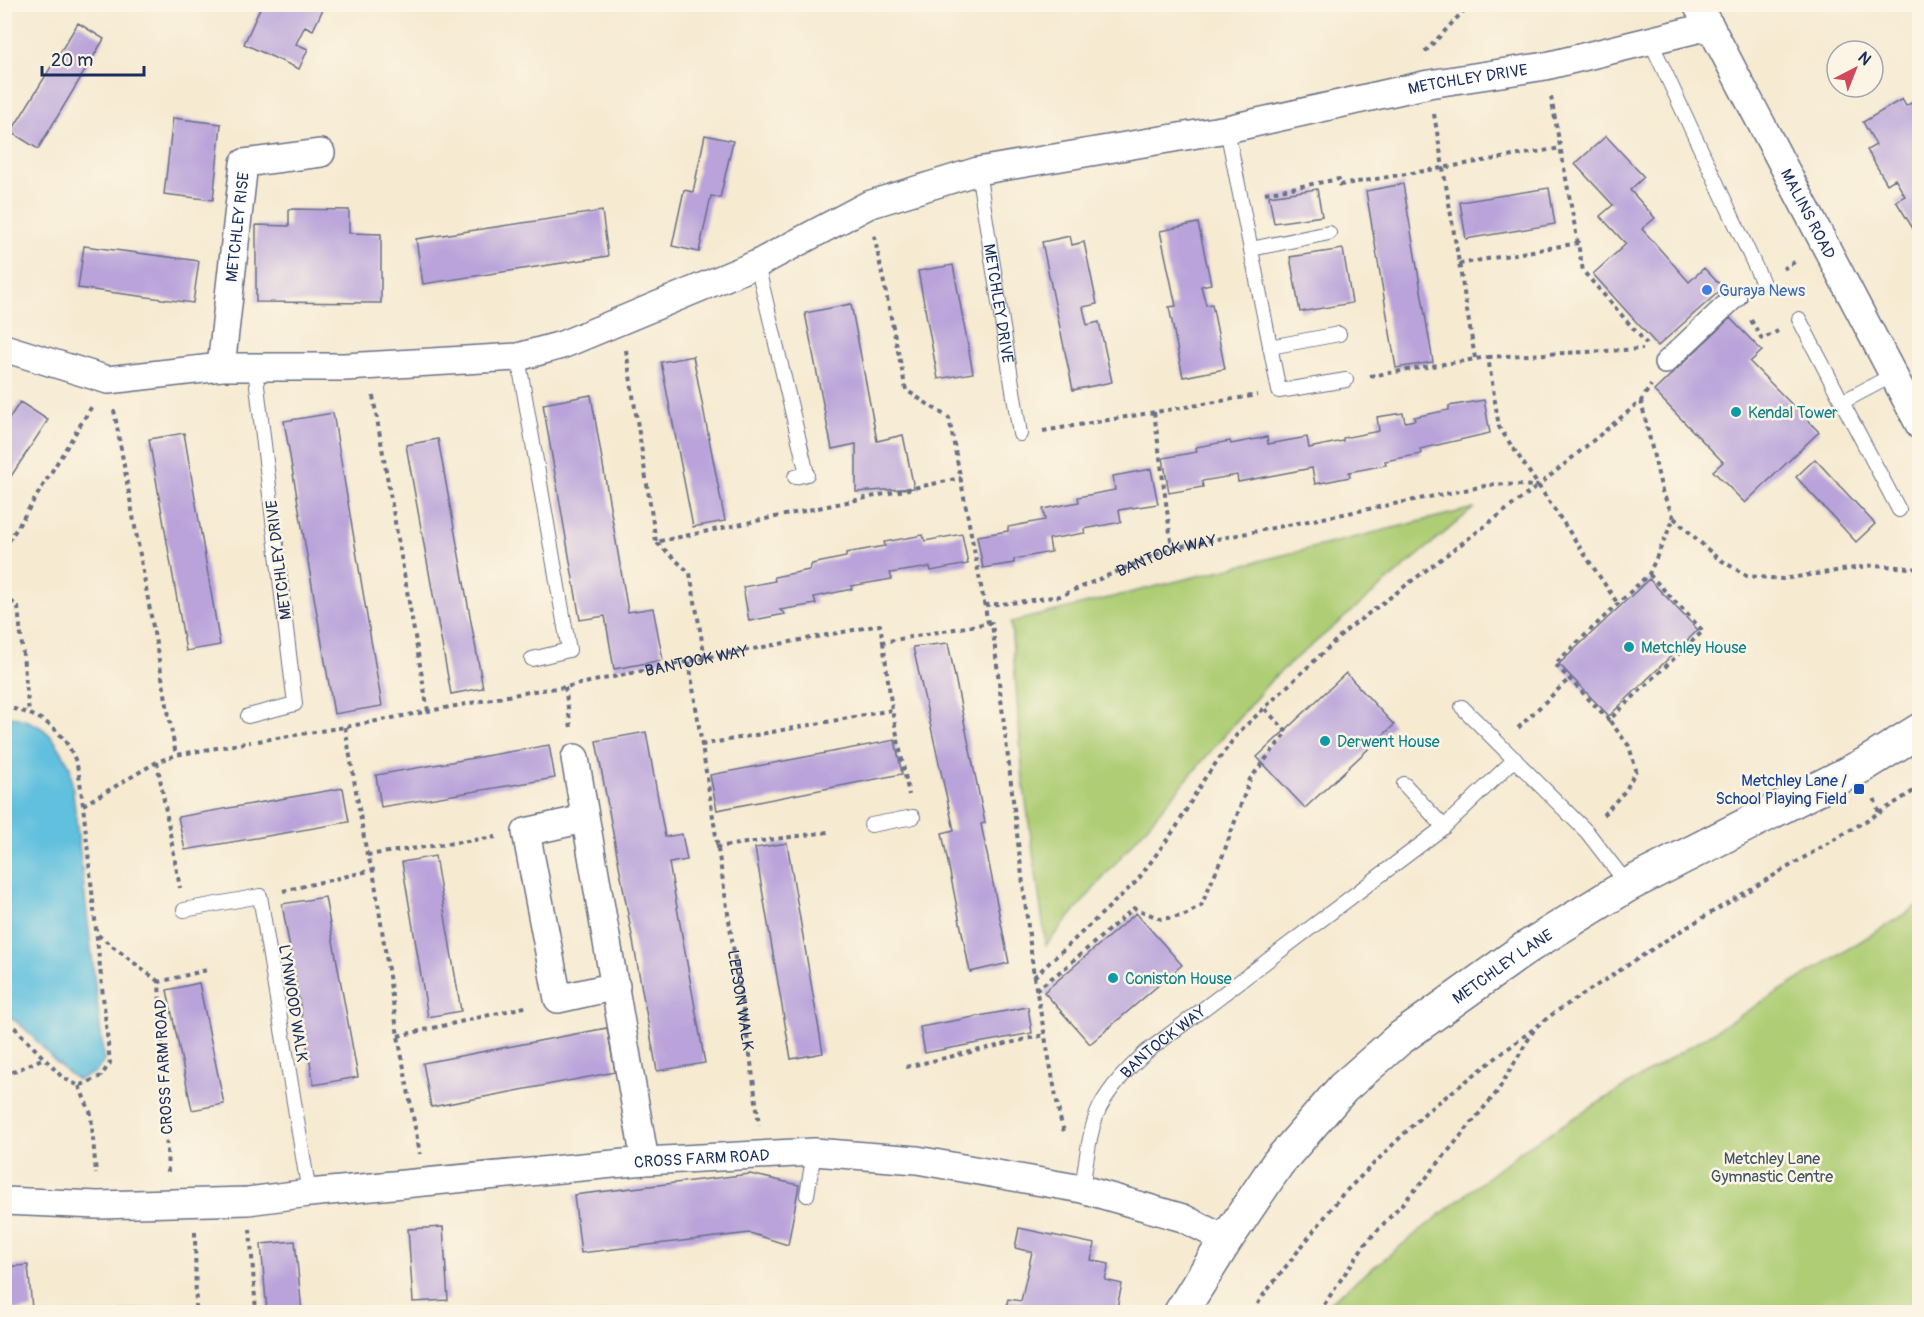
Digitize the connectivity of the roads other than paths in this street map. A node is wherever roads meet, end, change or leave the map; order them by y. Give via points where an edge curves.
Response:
1 (1703, 15) edge
2 (1650, 40) junction
3 (1227, 129) junction
4 (321, 153) dead end
5 (978, 171) junction
6 (1329, 233) dead end
7 (1251, 249) junction
8 (757, 264) junction
9 (1762, 281) dead end
10 (1736, 296) road end
11 (1799, 320) road end
12 (1340, 334) dead end
13 (1270, 346) junction
14 (4, 348) edge
15 (518, 357) junction
16 (1665, 363) road end
17 (221, 368) junction
18 (255, 369) junction
19 (1893, 375) junction
20 (1346, 380) road end
21 (1842, 402) junction
22 (1916, 410) edge
23 (1020, 434) road end
24 (795, 477) dead end
25 (1899, 510) dead end
26 (532, 659) dead end
27 (1462, 707) dead end
28 (248, 716) dead end
29 (1920, 730) edge
30 (575, 758) road end
31 (1515, 759) junction
32 (1404, 784) dead end
33 (913, 818) road end
34 (585, 819) junction
35 (871, 825) dead end
36 (1444, 827) junction
37 (1628, 885) junction
38 (184, 910) road end
39 (616, 986) junction
40 (814, 1152) junction
41 (645, 1161) junction
42 (1082, 1189) junction
43 (309, 1192) junction
44 (807, 1195) dead end
45 (4, 1201) edge
46 (1226, 1240) junction
47 (1181, 1312) edge

1 - 2 street, METCHLEY DRIVE
1 - 19 street, MALINS ROAD
2 - 3 street, METCHLEY DRIVE via 1546,66 1429,84
2 - 9 lane
3 - 5 street, METCHLEY DRIVE
3 - 7 lane
4 - 17 street, METCHLEY RISE via 244,163
5 - 8 street, METCHLEY DRIVE via 867,205
5 - 23 lane, METCHLEY DRIVE
6 - 7 lane
7 - 13 lane
8 - 15 street, METCHLEY DRIVE via 562,345
8 - 24 lane via 807,474
10 - 16 street
11 - 21 lane
12 - 13 lane
13 - 20 lane via 1279,391
14 - 17 street, METCHLEY DRIVE via 108,380
15 - 18 street, METCHLEY DRIVE
15 - 26 lane via 569,650
17 - 18 street, METCHLEY DRIVE
18 - 28 lane, METCHLEY DRIVE via 296,704
19 - 21 lane
19 - 22 street, MALINS ROAD
21 - 25 lane
27 - 31 lane
29 - 37 main road, METCHLEY LANE via 1864,765
30 - 34 street
31 - 36 lane, BANTOCK WAY
31 - 37 lane via 1587,831
32 - 36 lane
33 - 35 lane
34 - 39 street
34 - 39 street via 526,832 558,999
36 - 42 lane, BANTOCK WAY via 1145,1053 1118,1080 1100,1108
37 - 46 main road, METCHLEY LANE via 1526,948 1399,1039 1351,1081 1278,1163
38 - 43 lane, LYNWOOD WALK via 260,896
39 - 41 street
40 - 41 street, CROSS FARM ROAD
40 - 42 street, CROSS FARM ROAD via 917,1160
40 - 44 lane
41 - 43 street, CROSS FARM ROAD
42 - 46 street, CROSS FARM ROAD via 1183,1218
43 - 45 street, CROSS FARM ROAD via 248,1201 98,1205
46 - 47 main road, METCHLEY LANE

